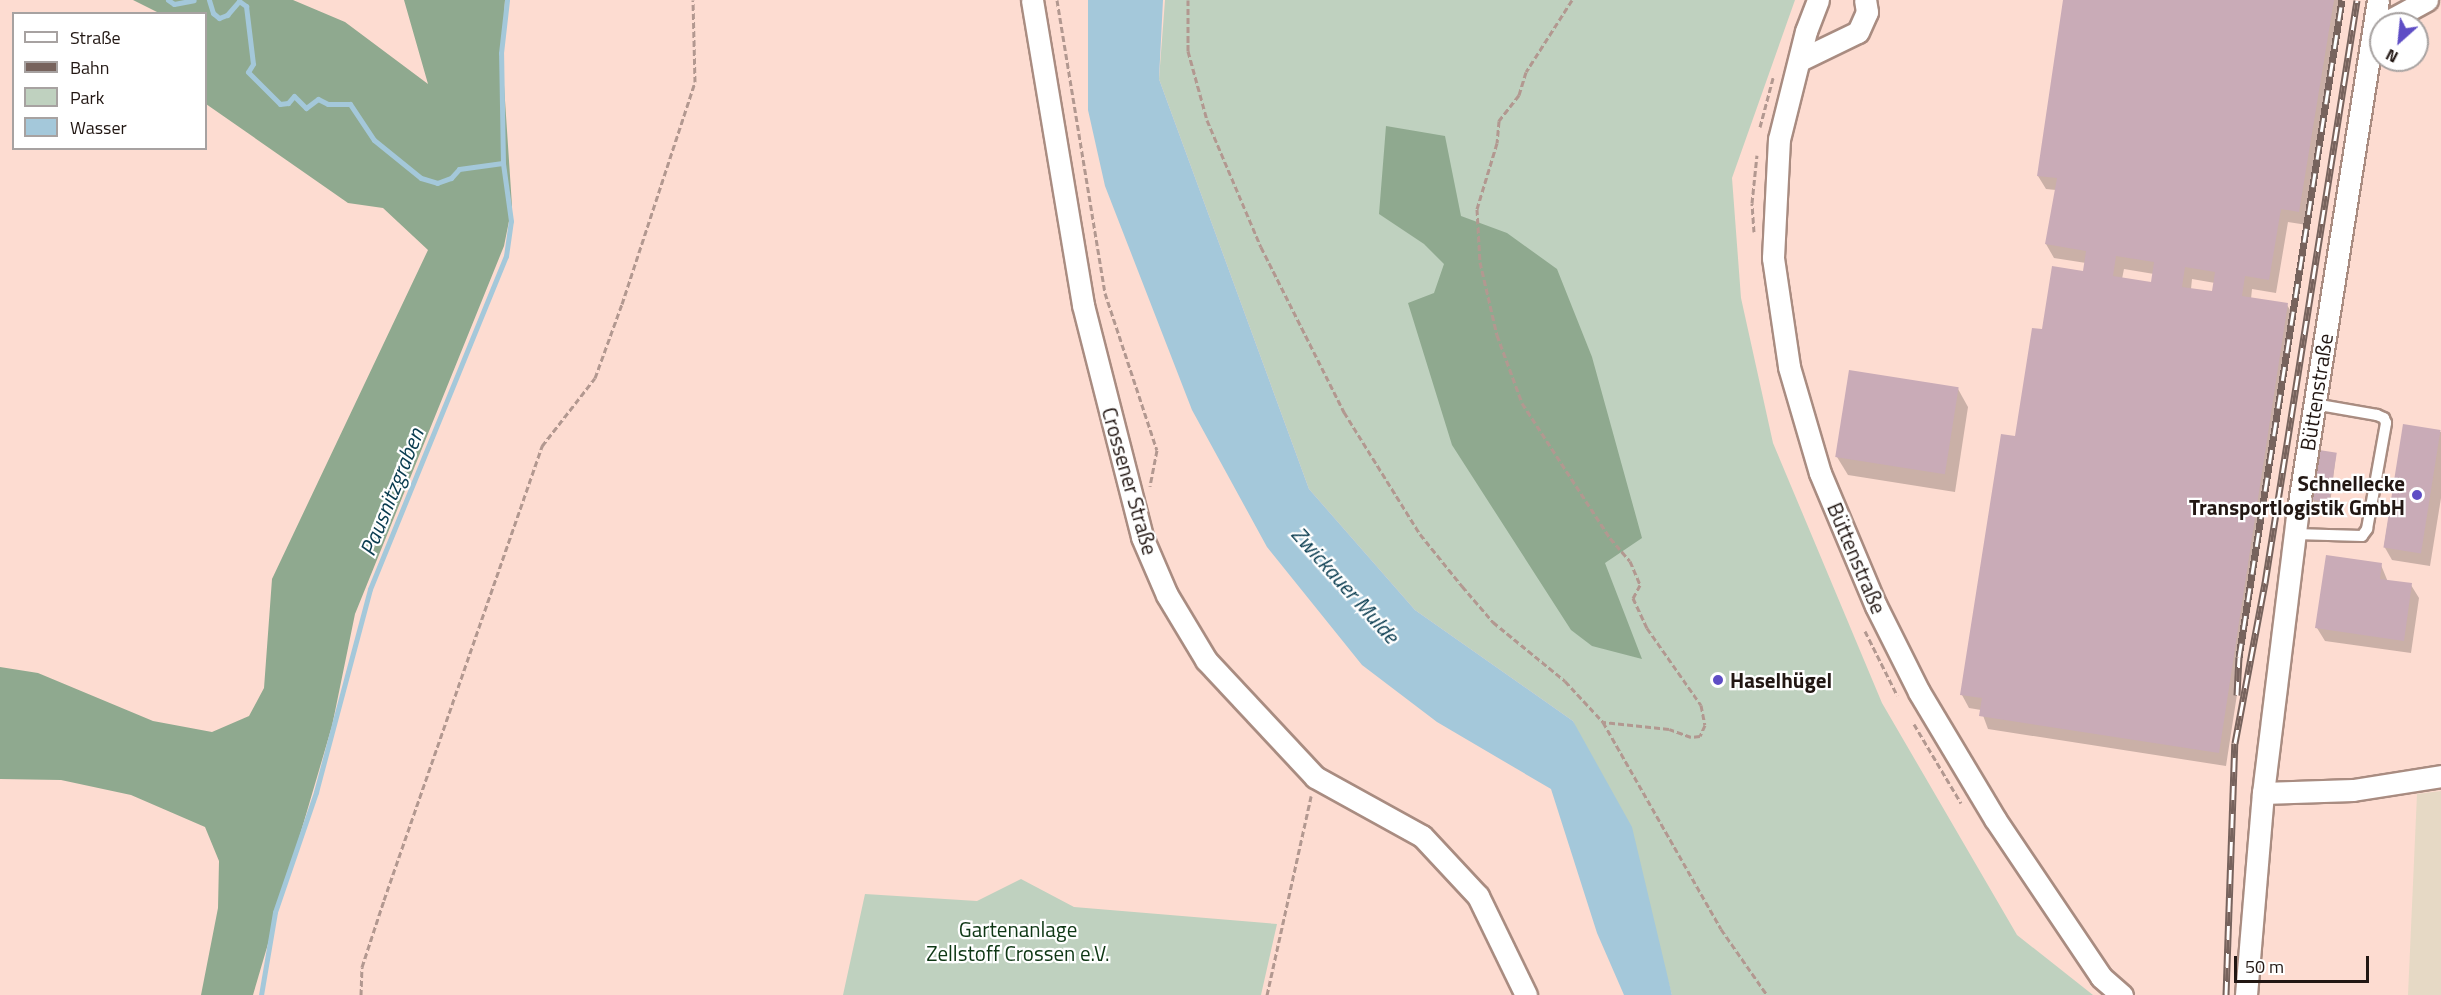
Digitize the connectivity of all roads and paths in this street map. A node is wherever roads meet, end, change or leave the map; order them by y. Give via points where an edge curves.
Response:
1 (693, 0) edge
2 (1032, 0) edge
3 (1057, 0) edge
4 (1188, 0) edge
5 (1572, 0) edge
6 (1818, 0) edge
7 (1865, 0) edge
8 (2427, 0) edge
9 (2405, 12) edge
10 (1800, 60) junction
11 (2371, 72) edge
12 (2314, 404) junction
13 (1149, 493) dead end
14 (2295, 534) junction
15 (1603, 722) junction
16 (2441, 776) edge
17 (1315, 777) junction
18 (2263, 793) junction
19 (361, 995) edge
20 (1267, 995) edge
21 (1526, 995) edge
22 (1767, 995) edge
23 (2122, 995) edge
24 (2247, 995) edge

1 - 19 path via 695,82 622,304 595,378 542,446 384,900 362,967
2 - 17 street, Crossener Straße via 1083,305 1142,537 1167,595 1206,660
3 - 13 path via 1105,293 1157,450
4 - 15 path via 1188,51 1207,120 1261,247 1344,412 1420,534 1462,586 1493,622 1565,681
5 - 15 path via 1526,72 1519,95 1499,122 1497,143 1477,208 1479,262 1497,335 1522,403 1610,538 1630,561 1640,585 1634,598 1647,628 1701,705 1705,725 1700,736 1691,737 1670,729 1648,730
6 - 10 street, Büttenstraße
7 - 10 street via 1865,23 1858,33
8 - 9 street
10 - 23 street, Büttenstraße via 1779,139 1773,258 1789,367 1820,473 1876,606 1918,692 1995,819 2094,967
11 - 12 street, Büttenstraße
12 - 14 street, Büttenstraße
12 - 14 lane via 2377,415 2384,417 2386,423 2367,529 2362,536
14 - 18 street, Büttenstraße
15 - 22 path via 1721,929
16 - 18 street via 2353,790
17 - 20 path
17 - 21 street, Crossener Straße via 1422,836 1478,896
18 - 24 street, Büttenstraße

